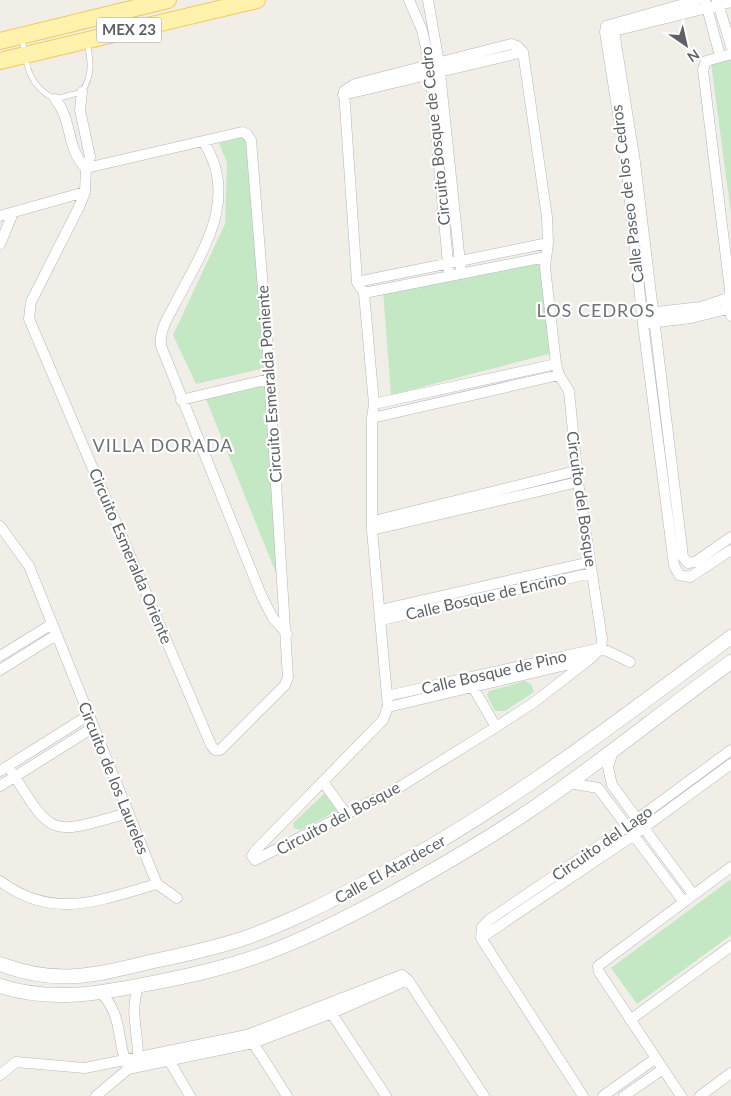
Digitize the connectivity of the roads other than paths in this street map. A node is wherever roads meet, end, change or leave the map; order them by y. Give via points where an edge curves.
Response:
1 (168, 0) edge
2 (258, 0) edge
3 (409, 0) edge
4 (428, 0) edge
5 (698, 0) edge
6 (718, 2) edge
7 (731, 2) edge
8 (706, 4) edge
9 (427, 29) junction
10 (610, 29) junction
11 (22, 35) junction
12 (86, 39) junction
13 (0, 41) edge
14 (731, 46) edge
15 (25, 54) junction
16 (726, 55) edge
17 (0, 61) edge
18 (435, 68) junction
19 (82, 92) junction
20 (55, 99) junction
21 (203, 141) junction
22 (631, 163) junction
23 (86, 168) junction
24 (445, 170) junction
25 (85, 192) junction
26 (13, 213) junction
27 (0, 216) edge
28 (548, 243) junction
29 (0, 244) edge
30 (546, 257) junction
31 (460, 261) junction
32 (448, 263) junction
33 (460, 272) junction
34 (449, 274) junction
35 (358, 282) junction
36 (364, 293) junction
37 (730, 301) edge
38 (654, 318) junction
39 (642, 319) junction
40 (556, 364) junction
41 (558, 375) junction
42 (269, 378) junction
43 (472, 384) junction
44 (473, 395) junction
45 (182, 400) junction
46 (374, 404) junction
47 (372, 418) junction
48 (664, 444) junction
49 (576, 471) junction
50 (578, 482) junction
51 (478, 500) junction
52 (373, 526) junction
53 (2, 532) edge
54 (731, 537) edge
55 (731, 550) edge
56 (688, 563) junction
57 (591, 567) junction
58 (682, 576) junction
59 (381, 615) junction
60 (52, 624) junction
61 (287, 634) junction
62 (56, 635) junction
63 (731, 637) edge
64 (601, 648) junction
65 (0, 656) edge
66 (704, 658) junction
67 (590, 659) junction
68 (630, 662) dead end
69 (731, 662) edge
70 (0, 670) edge
71 (716, 673) junction
72 (287, 681) joint
73 (470, 682) junction
74 (388, 701) junction
75 (89, 715) junction
76 (94, 727) junction
77 (496, 727) junction
78 (731, 750) edge
79 (613, 751) junction
80 (731, 764) edge
81 (557, 767) junction
82 (4, 769) edge
83 (15, 776) junction
84 (323, 782) junction
85 (568, 782) junction
86 (0, 786) edge
87 (128, 813) junction
88 (347, 815) junction
89 (641, 824) junction
90 (631, 830) junction
91 (397, 866) junction
92 (731, 867) edge
93 (0, 881) edge
94 (157, 884) junction
95 (406, 886) junction
96 (693, 894) junction
97 (177, 898) dead end
98 (683, 901) junction
99 (731, 946) edge
100 (0, 964) edge
101 (99, 973) junction
102 (0, 986) edge
103 (139, 986) junction
104 (101, 992) junction
105 (329, 1009) junction
106 (630, 1020) junction
107 (250, 1039) junction
108 (164, 1052) junction
109 (138, 1056) junction
110 (656, 1058) junction
111 (170, 1061) junction
112 (126, 1064) junction
113 (663, 1069) junction
114 (731, 1074) edge
115 (0, 1075) edge
116 (96, 1096) edge
117 (190, 1096) edge
118 (287, 1096) edge
119 (386, 1096) edge
120 (484, 1096) edge
121 (583, 1096) edge
122 (603, 1096) edge
123 (624, 1096) edge
124 (681, 1096) edge
125 (700, 1096) edge

1 - 11 main road, MEX 23
2 - 12 main road, MEX 23
3 - 9 street, Circuito Bosque de Cedro
4 - 9 street, Circuito Bosque de Cedro
5 - 10 street
6 - 7 street
6 - 8 street
6 - 14 street
8 - 10 street
8 - 16 street
9 - 18 street, Circuito Bosque de Cedro
10 - 22 street, Calle Paseo de los Cedros
11 - 13 main road, MEX 23
11 - 15 lane
12 - 15 main road, MEX 23
12 - 19 lane, Circuito Esmeralda Oriente via 92,66
15 - 17 main road, MEX 23
15 - 20 lane via 32,80
16 - 37 street via 704,64 703,70
18 - 24 street, Circuito Bosque de Cedro
18 - 28 street, Circuito del Bosque via 511,44 523,52
18 - 35 street, Circuito del Bosque via 354,84 346,88 343,95
19 - 20 lane
19 - 23 street, Circuito Esmeralda Oriente via 80,110 90,157
20 - 23 street via 64,112 76,159
21 - 23 street
21 - 42 street, Circuito Esmeralda Poniente via 242,132 251,140
21 - 45 street via 213,156 217,171 216,218 160,339
22 - 38 street, Calle Paseo de los Cedros
22 - 39 street, Calle Paseo de los Cedros
23 - 25 street, Circuito Esmeralda Oriente
24 - 31 street, Circuito Bosque de Cedro
24 - 32 street, Circuito Bosque de Cedro
25 - 26 street
25 - 72 street, Circuito Esmeralda Oriente via 32,302 29,319 211,746 220,750
26 - 27 street
26 - 29 street
28 - 30 street, Circuito del Bosque
28 - 31 street
30 - 33 street
30 - 40 street, Circuito del Bosque via 544,267
31 - 32 street
31 - 33 street, Circuito Bosque de Cedro
32 - 34 street, Circuito Bosque de Cedro
32 - 35 street
33 - 34 street
34 - 36 street
35 - 36 street, Circuito del Bosque
36 - 46 street, Circuito del Bosque
37 - 38 street via 697,316
38 - 39 street
38 - 48 street, Calle Paseo de los Cedros
39 - 48 street, Calle Paseo de los Cedros
40 - 41 street, Circuito del Bosque
40 - 43 street
41 - 44 street
41 - 49 street, Circuito del Bosque via 569,392
42 - 45 street
42 - 61 street, Circuito Esmeralda Poniente
43 - 44 street
43 - 46 street
44 - 47 street
45 - 61 street via 262,597 273,618
46 - 47 street, Circuito del Bosque
47 - 52 street, Circuito del Bosque
48 - 56 street, Calle Paseo de los Cedros via 683,557
48 - 58 street, Calle Paseo de los Cedros via 674,565
49 - 50 street, Circuito del Bosque
49 - 51 street
50 - 51 street
50 - 57 street, Circuito del Bosque
51 - 52 street
52 - 59 street, Circuito del Bosque
53 - 60 street, Circuito de los Laureles via 30,566
54 - 56 street via 695,562
55 - 58 street via 694,576
56 - 58 street
57 - 59 street, Calle Bosque de Encino
57 - 64 street, Circuito del Bosque
59 - 74 street, Circuito del Bosque
60 - 62 street, Circuito de los Laureles
60 - 65 street
61 - 72 street, Circuito Esmeralda Poniente
62 - 70 street
62 - 75 street, Circuito de los Laureles
63 - 66 street, Calle El Atardecer
64 - 67 street, Circuito del Bosque
64 - 68 street
64 - 73 street, Calle Bosque de Pino
66 - 71 street
66 - 81 street, Calle El Atardecer
67 - 73 street, Calle Bosque de Pino
67 - 77 street, Circuito del Bosque
69 - 71 street, Calle El Atardecer
71 - 79 street, Calle El Atardecer
73 - 74 street, Calle Bosque de Pino
73 - 77 street
74 - 84 street, Circuito del Bosque via 383,720
75 - 76 street, Circuito de los Laureles
75 - 82 street
76 - 83 street
76 - 87 street, Circuito de los Laureles
77 - 88 street, Circuito del Bosque via 398,788
78 - 89 street, Circuito del Lago
79 - 85 street, Calle El Atardecer
79 - 89 street via 608,767 612,786
80 - 89 street, Circuito del Lago
81 - 85 street
81 - 91 street, Calle El Atardecer via 472,824
82 - 83 street
83 - 86 street
83 - 87 street via 43,819 55,827 74,828
84 - 88 street
84 - 88 street, Circuito del Bosque via 255,851 253,859 258,860
85 - 90 street via 598,788
85 - 95 street, Calle El Atardecer via 492,835
87 - 94 street, Circuito de los Laureles
89 - 90 street, Circuito del Lago
89 - 96 street
90 - 98 street
90 - 121 street, Circuito del Lago via 482,927 482,938
91 - 95 street
91 - 101 street, Calle El Atardecer via 306,913 240,939
92 - 96 street
93 - 94 street via 36,900 70,905
94 - 97 street
95 - 103 street, Calle El Atardecer via 278,948 216,969
96 - 98 street
98 - 106 street via 598,966
99 - 106 street
100 - 101 street, Calle El Atardecer via 33,975 55,978
101 - 104 street
102 - 104 street, Calle El Atardecer via 32,995
103 - 104 street, Calle El Atardecer
103 - 109 street via 133,1009
104 - 112 street via 118,1020
105 - 107 street
105 - 119 street
105 - 120 street via 402,975
106 - 110 street
107 - 108 street
107 - 111 street
107 - 118 street
108 - 109 street
108 - 111 street
109 - 112 street
110 - 113 street
110 - 122 street
111 - 112 street
111 - 117 street
112 - 115 street via 85,1068 16,1062
112 - 116 street
113 - 123 street
113 - 124 street
114 - 125 street

